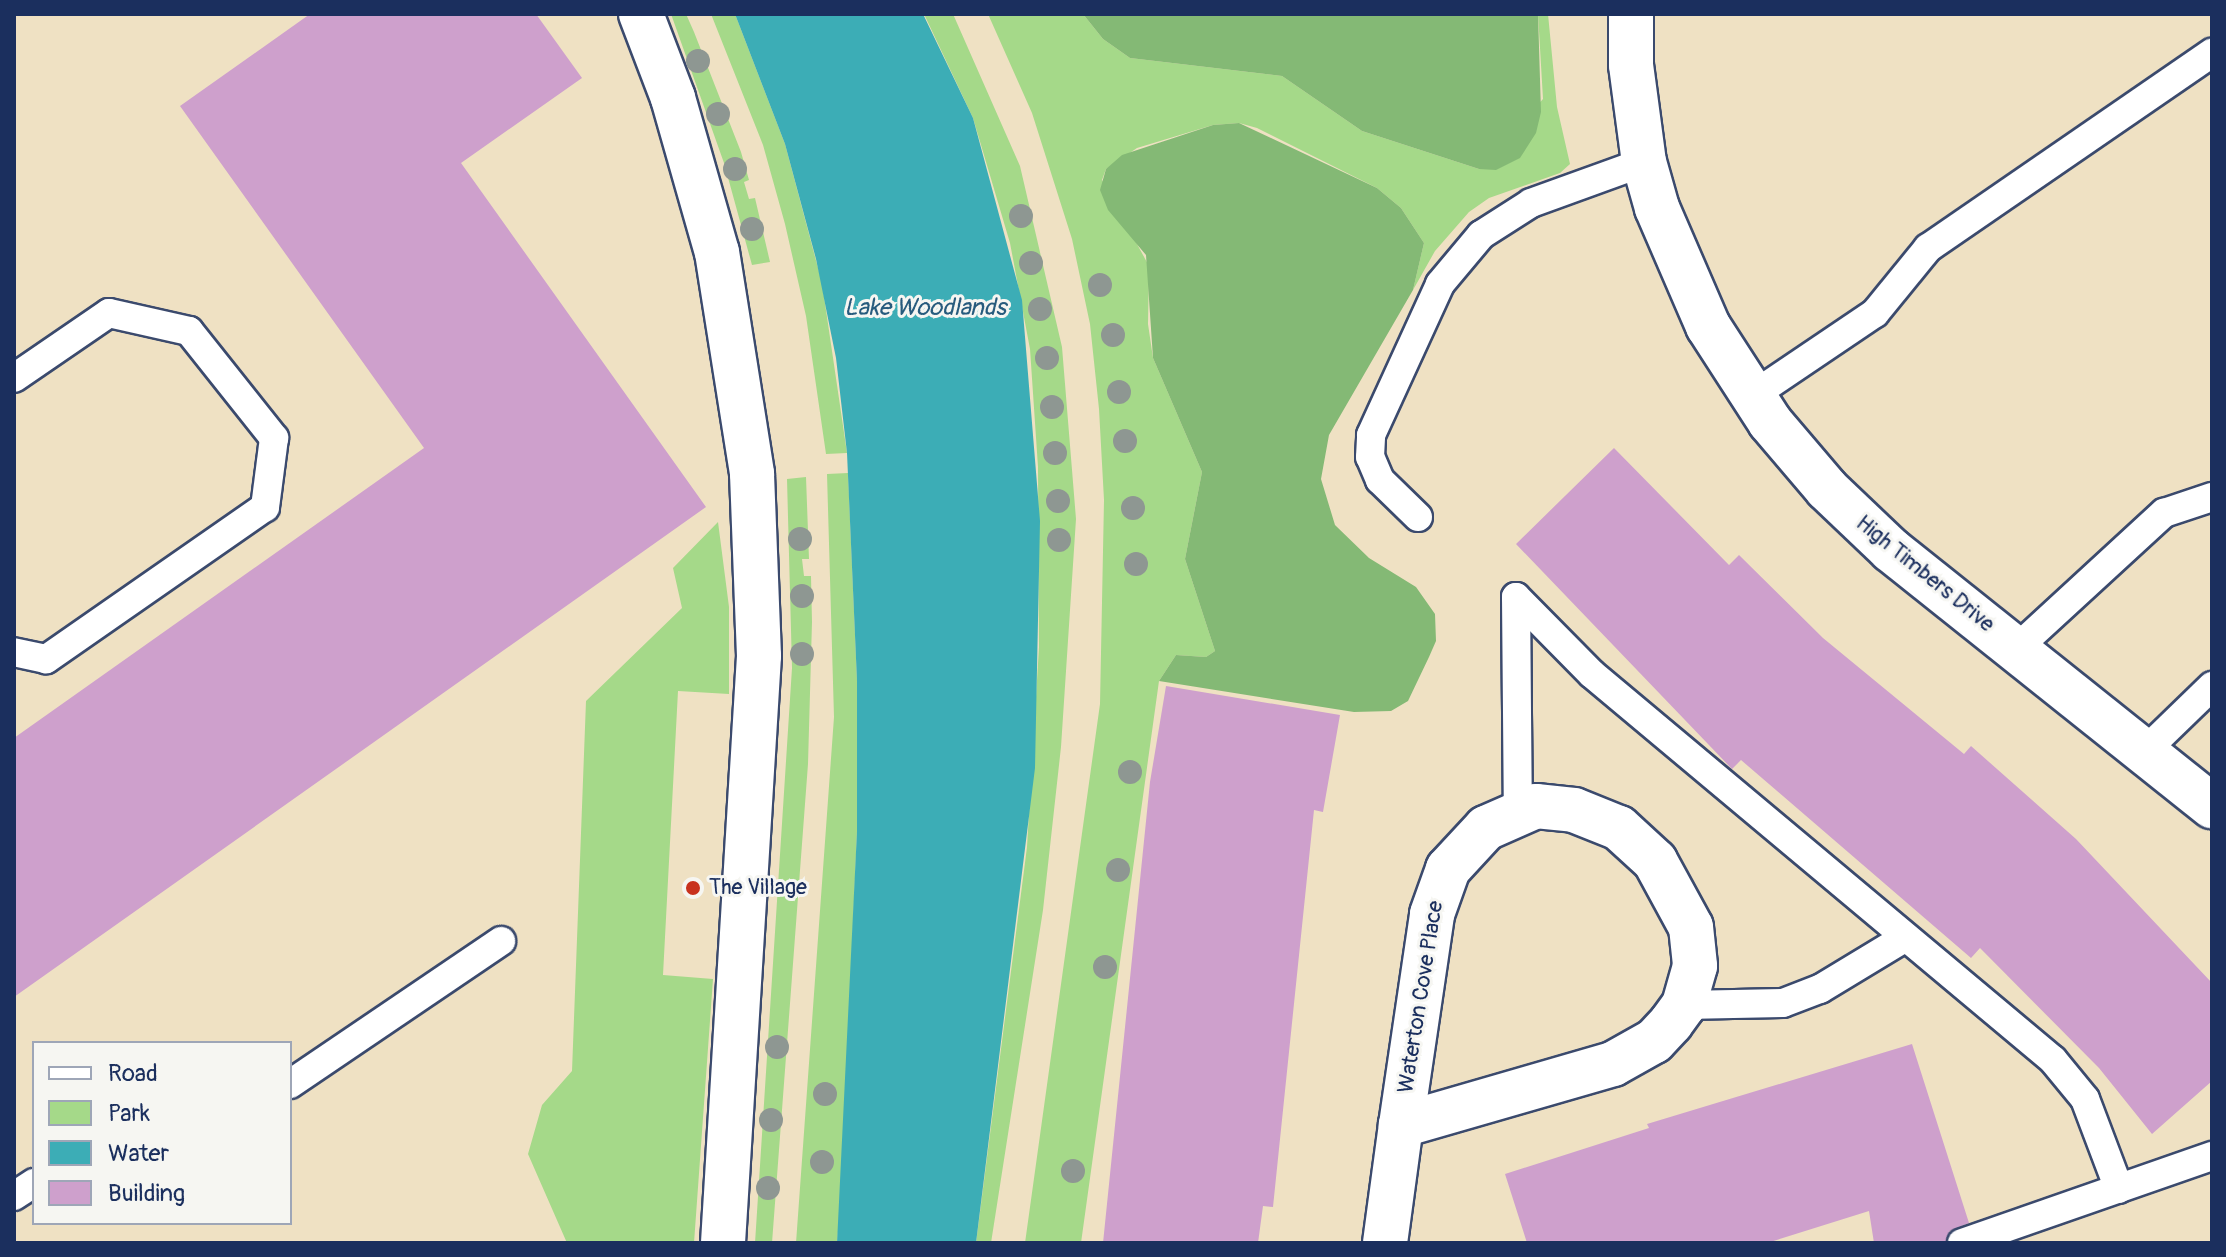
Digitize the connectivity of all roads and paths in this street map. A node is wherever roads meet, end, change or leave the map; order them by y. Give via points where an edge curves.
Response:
1 (641, 14) edge
2 (1631, 14) edge
3 (2212, 53) edge
4 (1644, 162) junction
5 (14, 378) edge
6 (1752, 396) junction
7 (2212, 497) edge
8 (1418, 517) dead end
9 (2017, 648) junction
10 (14, 652) edge
11 (2212, 686) edge
12 (2146, 750) junction
13 (2212, 806) edge
14 (1518, 811) junction
15 (1906, 937) junction
16 (501, 941) dead end
17 (1684, 1005) junction
18 (292, 1083) edge
19 (1401, 1125) junction
20 (2212, 1156) edge
21 (32, 1184) edge
22 (2119, 1189) junction
23 (14, 1196) edge
24 (723, 1243) edge
25 (1385, 1243) edge
26 (1962, 1243) edge

1 - 24 street via 673,98 717,252 738,364 754,504 759,656
2 - 4 street, High Timbers Drive
3 - 6 lane via 1928,248 1875,313
4 - 6 street, High Timbers Drive via 1687,282
4 - 8 lane via 1531,203 1481,235 1440,284 1371,435 1370,457 1380,480
5 - 10 lane via 109,313 189,331 274,438 265,507 46,659
6 - 9 street, High Timbers Drive via 1855,518
7 - 9 lane via 2164,513
9 - 12 street, High Timbers Drive
11 - 12 lane
12 - 13 street, High Timbers Drive
14 - 15 lane via 1516,597 1592,674
14 - 17 street, Waterton Cove Place via 1555,805 1598,818 1619,828 1655,861 1691,927 1695,966
14 - 19 street, Waterton Cove Place via 1472,840 1439,889
15 - 17 lane via 1839,979 1792,1000 1764,1006
15 - 22 lane via 2069,1077 2095,1119
16 - 18 lane
17 - 19 street, Waterton Cove Place via 1654,1041 1613,1064
19 - 25 street, Waterton Cove Place
20 - 22 lane
21 - 23 lane
22 - 26 lane

